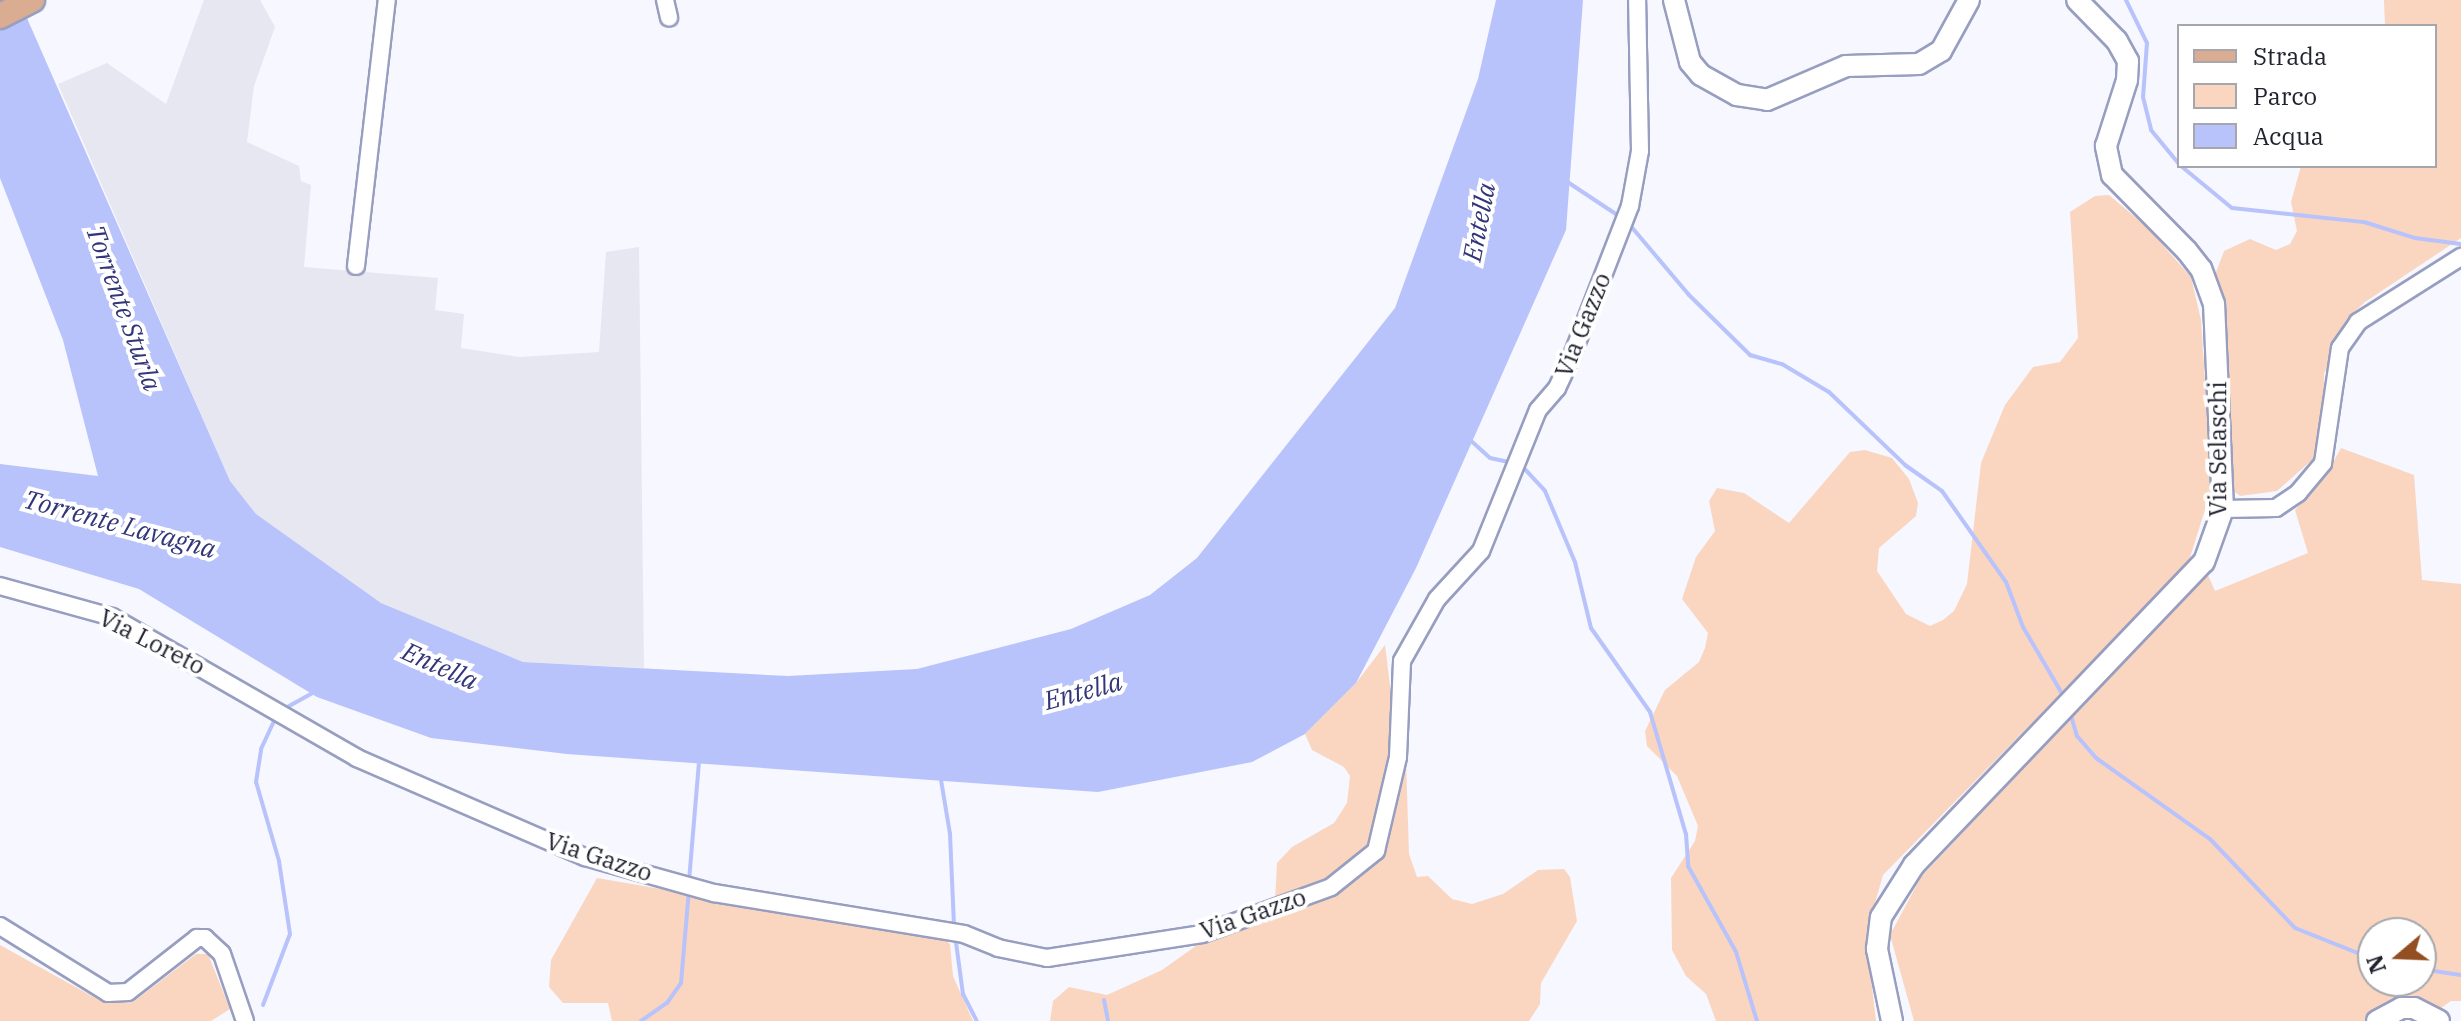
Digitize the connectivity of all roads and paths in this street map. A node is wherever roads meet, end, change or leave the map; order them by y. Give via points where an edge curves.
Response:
1 (31, 0) edge
2 (387, 0) edge
3 (665, 0) edge
4 (1637, 0) edge
5 (1674, 0) edge
6 (1969, 0) edge
7 (2077, 0) edge
8 (0, 16) edge
9 (669, 18) dead end
10 (2461, 257) edge
11 (356, 266) dead end
12 (2223, 509) junction
13 (0, 586) edge
14 (252, 697) joint
15 (0, 926) edge
16 (245, 1021) edge
17 (1892, 1021) edge
18 (2377, 1021) edge
19 (2439, 1021) edge

1 - 8 main road
2 - 11 street
3 - 9 street
4 - 14 street, Via Gazzo via 1640,151 1630,206 1573,353 1532,423 1481,551 1437,599 1402,661 1398,757 1376,851 1331,887 1202,934 1070,957 1031,955 964,934 714,893 585,857 411,785
5 - 6 street via 1690,62 1701,75 1737,95 1767,100 1846,66 1919,64 1941,51
7 - 12 street, Via Selaschi via 2117,41 2128,61 2106,146 2112,175 2187,251 2201,269 2214,304
10 - 12 street via 2358,322 2340,348 2323,463 2298,493 2276,508
12 - 17 street, Via Selaschi via 2204,562 1914,865 1881,917 1877,949
13 - 14 street, Via Loreto via 112,617
15 - 16 street via 108,993 128,992 197,938 205,938 222,954
18 - 19 street via 2414,1008

